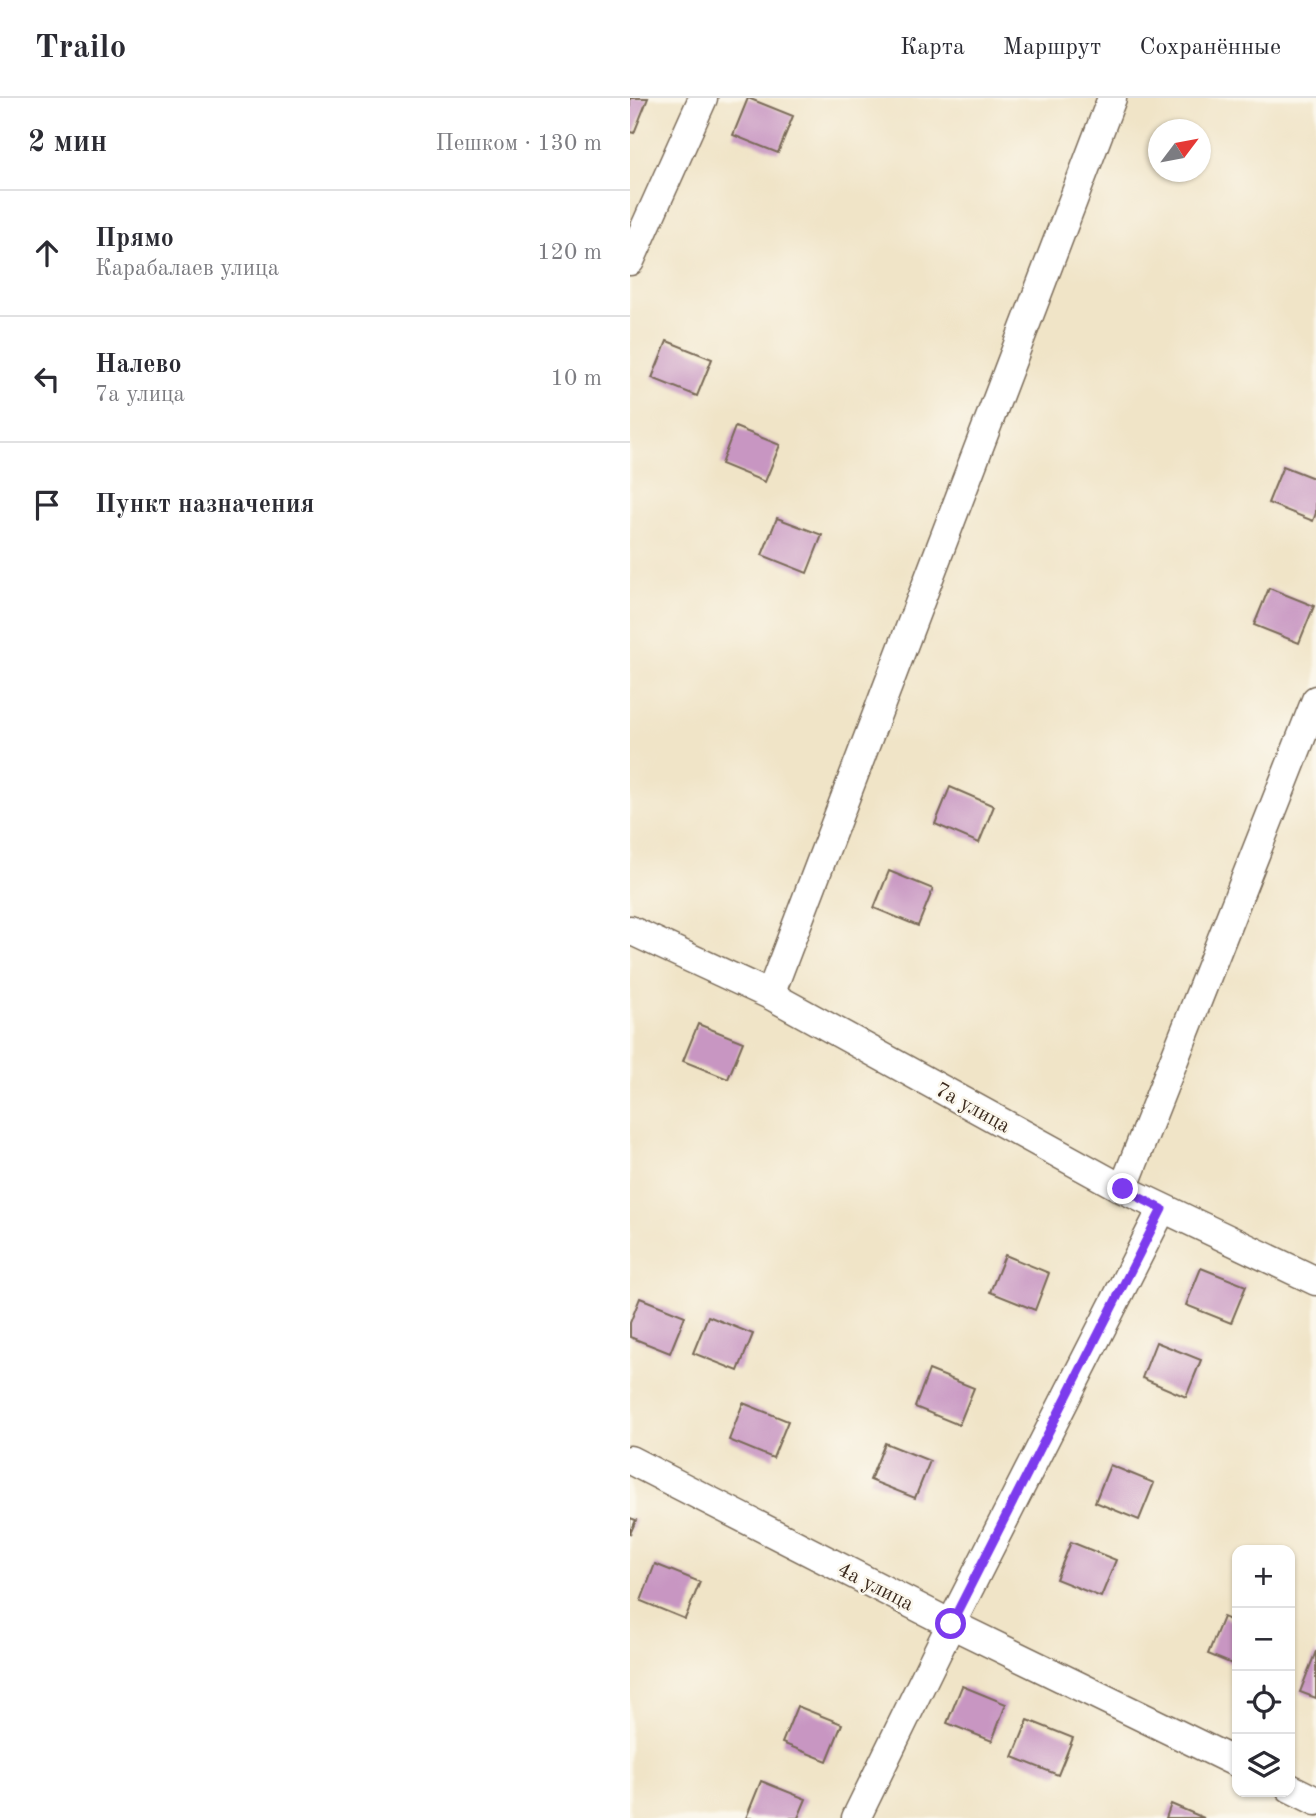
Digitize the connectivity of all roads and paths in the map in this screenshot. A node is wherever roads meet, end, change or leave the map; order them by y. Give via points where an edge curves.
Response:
1 (703, 98) edge
2 (1112, 98) edge
3 (630, 261) edge
4 (1316, 700) edge
5 (630, 930) edge
6 (770, 995) junction
7 (1123, 1189) junction
8 (1162, 1209) junction
9 (1316, 1282) edge
10 (630, 1460) edge
11 (951, 1624) junction
12 (1232, 1761) edge
13 (1295, 1790) edge
14 (1316, 1801) edge
15 (856, 1818) edge

1 - 3 street
2 - 6 street
4 - 7 street
5 - 6 street, 7а улица
6 - 7 street, 7а улица
7 - 8 street, 7а улица
8 - 9 street, 7а улица
8 - 11 street
10 - 11 street, 4а улица
11 - 12 street, 4а улица
11 - 15 street
13 - 14 street

